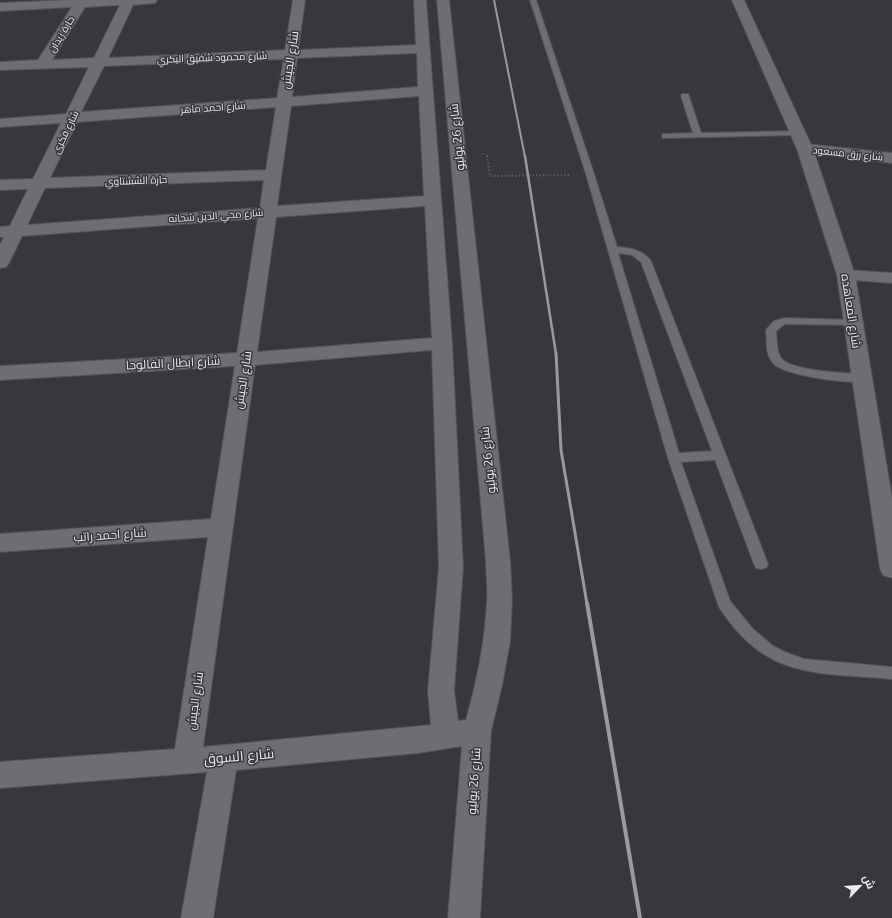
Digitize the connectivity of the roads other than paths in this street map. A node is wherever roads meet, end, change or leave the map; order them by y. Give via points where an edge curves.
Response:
1 (128, 0) edge
2 (151, 0) edge
3 (299, 0) edge
4 (420, 0) edge
5 (443, 0) edge
6 (533, 0) edge
7 (738, 0) edge
8 (80, 4) junction
9 (0, 8) edge
10 (423, 50) junction
11 (291, 54) junction
12 (99, 62) junction
13 (43, 64) junction
14 (0, 66) edge
15 (426, 91) junction
16 (685, 96) dead end
17 (284, 102) junction
18 (71, 118) junction
19 (0, 123) edge
20 (698, 135) junction
21 (666, 136) dead end
22 (801, 141) junction
23 (892, 158) edge
24 (273, 175) junction
25 (39, 184) junction
26 (0, 185) edge
27 (433, 200) junction
28 (268, 211) junction
29 (8, 231) edge
30 (612, 250) junction
31 (0, 263) edge
32 (846, 275) junction
33 (892, 278) edge
34 (853, 322) junction
35 (442, 343) junction
36 (246, 359) junction
37 (0, 373) edge
38 (861, 378) junction
39 (720, 455) junction
40 (674, 458) junction
41 (220, 527) junction
42 (0, 543) edge
43 (761, 564) dead end
44 (892, 568) edge
45 (892, 673) edge
46 (477, 731) junction
47 (446, 736) junction
48 (224, 758) junction
49 (187, 761) junction
50 (0, 775) edge
51 (197, 918) edge
52 (464, 918) edge

1 - 2 street
1 - 8 street
1 - 12 street, شارع فكرى
3 - 11 street, شارع الجيش
4 - 10 street
5 - 46 street, شارع 26 يوليو via 500,600 497,641
6 - 30 lane
7 - 22 street, شارع المعاهده
8 - 9 street
8 - 13 street, حارة زيدان
10 - 11 street, شارع محمود شفيق البكري
10 - 15 street
11 - 12 street, شارع محمود شفيق البكري via 162,54
11 - 17 street, شارع الجيش
12 - 13 street, شارع محمود شفيق البكري
12 - 18 street, شارع فكرى
13 - 14 street, شارع محمود شفيق البكري
15 - 17 street, شارع احمد ماهر
15 - 27 street
16 - 20 lane
17 - 18 street, شارع احمد ماهر
17 - 24 street, شارع الجيش
18 - 19 street, شارع احمد ماهر
18 - 25 street, شارع فكرى
20 - 21 lane
20 - 22 lane
22 - 23 street, شارع رزق مسعود
22 - 32 street, شارع المعاهده
24 - 25 street, حارة الششتاوي
24 - 28 street, شارع الجيش
25 - 26 street, حارة الششتاوي
25 - 29 street, شارع فكرى
27 - 28 street, شارع محي الدين شحاته
27 - 35 street
28 - 29 street, شارع محي الدين شحاته
28 - 36 street, شارع الجيش
29 - 31 street, شارع فكرى
30 - 39 lane via 633,252 644,257
30 - 40 lane
32 - 33 street
32 - 34 street, شارع المعاهده
34 - 38 street, شارع المعاهده
34 - 38 lane via 778,323 771,330 774,356 788,369
35 - 36 street, شارع ابطال الفالوجا
35 - 47 street via 451,567 440,690
36 - 37 street, شارع ابطال الفالوجا
36 - 41 street, شارع الجيش
38 - 44 street, شارع المعاهده
39 - 40 lane
39 - 43 lane
40 - 45 lane via 724,603 744,630 782,657 803,665
41 - 42 street, شارع احمد راتب
41 - 49 street, شارع الجيش
46 - 47 street, شارع السوق
46 - 52 street, شارع 26 يوليو
47 - 48 street, شارع السوق
48 - 49 street, شارع السوق
48 - 51 street
49 - 50 street, شارع السوق

